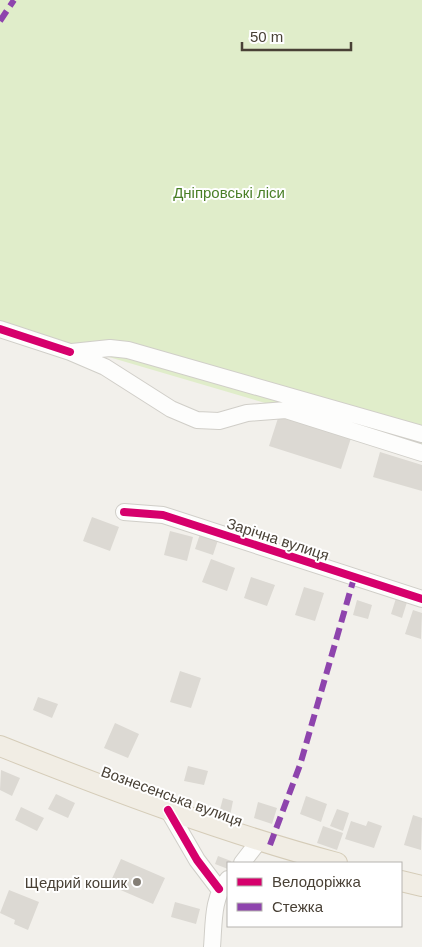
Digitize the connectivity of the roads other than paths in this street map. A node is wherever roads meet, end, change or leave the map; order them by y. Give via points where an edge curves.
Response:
1 (0, 330) edge
2 (70, 352) junction
3 (422, 434) edge
4 (422, 453) edge
5 (124, 512) dead end
6 (422, 599) edge
7 (0, 746) edge
8 (168, 810) junction
9 (259, 841) junction
10 (243, 862) edge
11 (333, 862) edge
12 (402, 881) edge
13 (224, 884) edge
14 (422, 886) edge
15 (212, 947) edge

1 - 2 street
2 - 3 street via 110,348 128,350
2 - 4 street via 105,367 171,409 198,420 219,421 247,413 286,410
5 - 6 street, Зарічна вулиця via 163,515
7 - 8 main road, Вознесенська вулиця
8 - 9 main road, Вознесенська вулиця
8 - 13 street via 197,860
9 - 10 street
9 - 11 main road, Вознесенська вулиця
12 - 14 main road
13 - 15 street via 214,917

